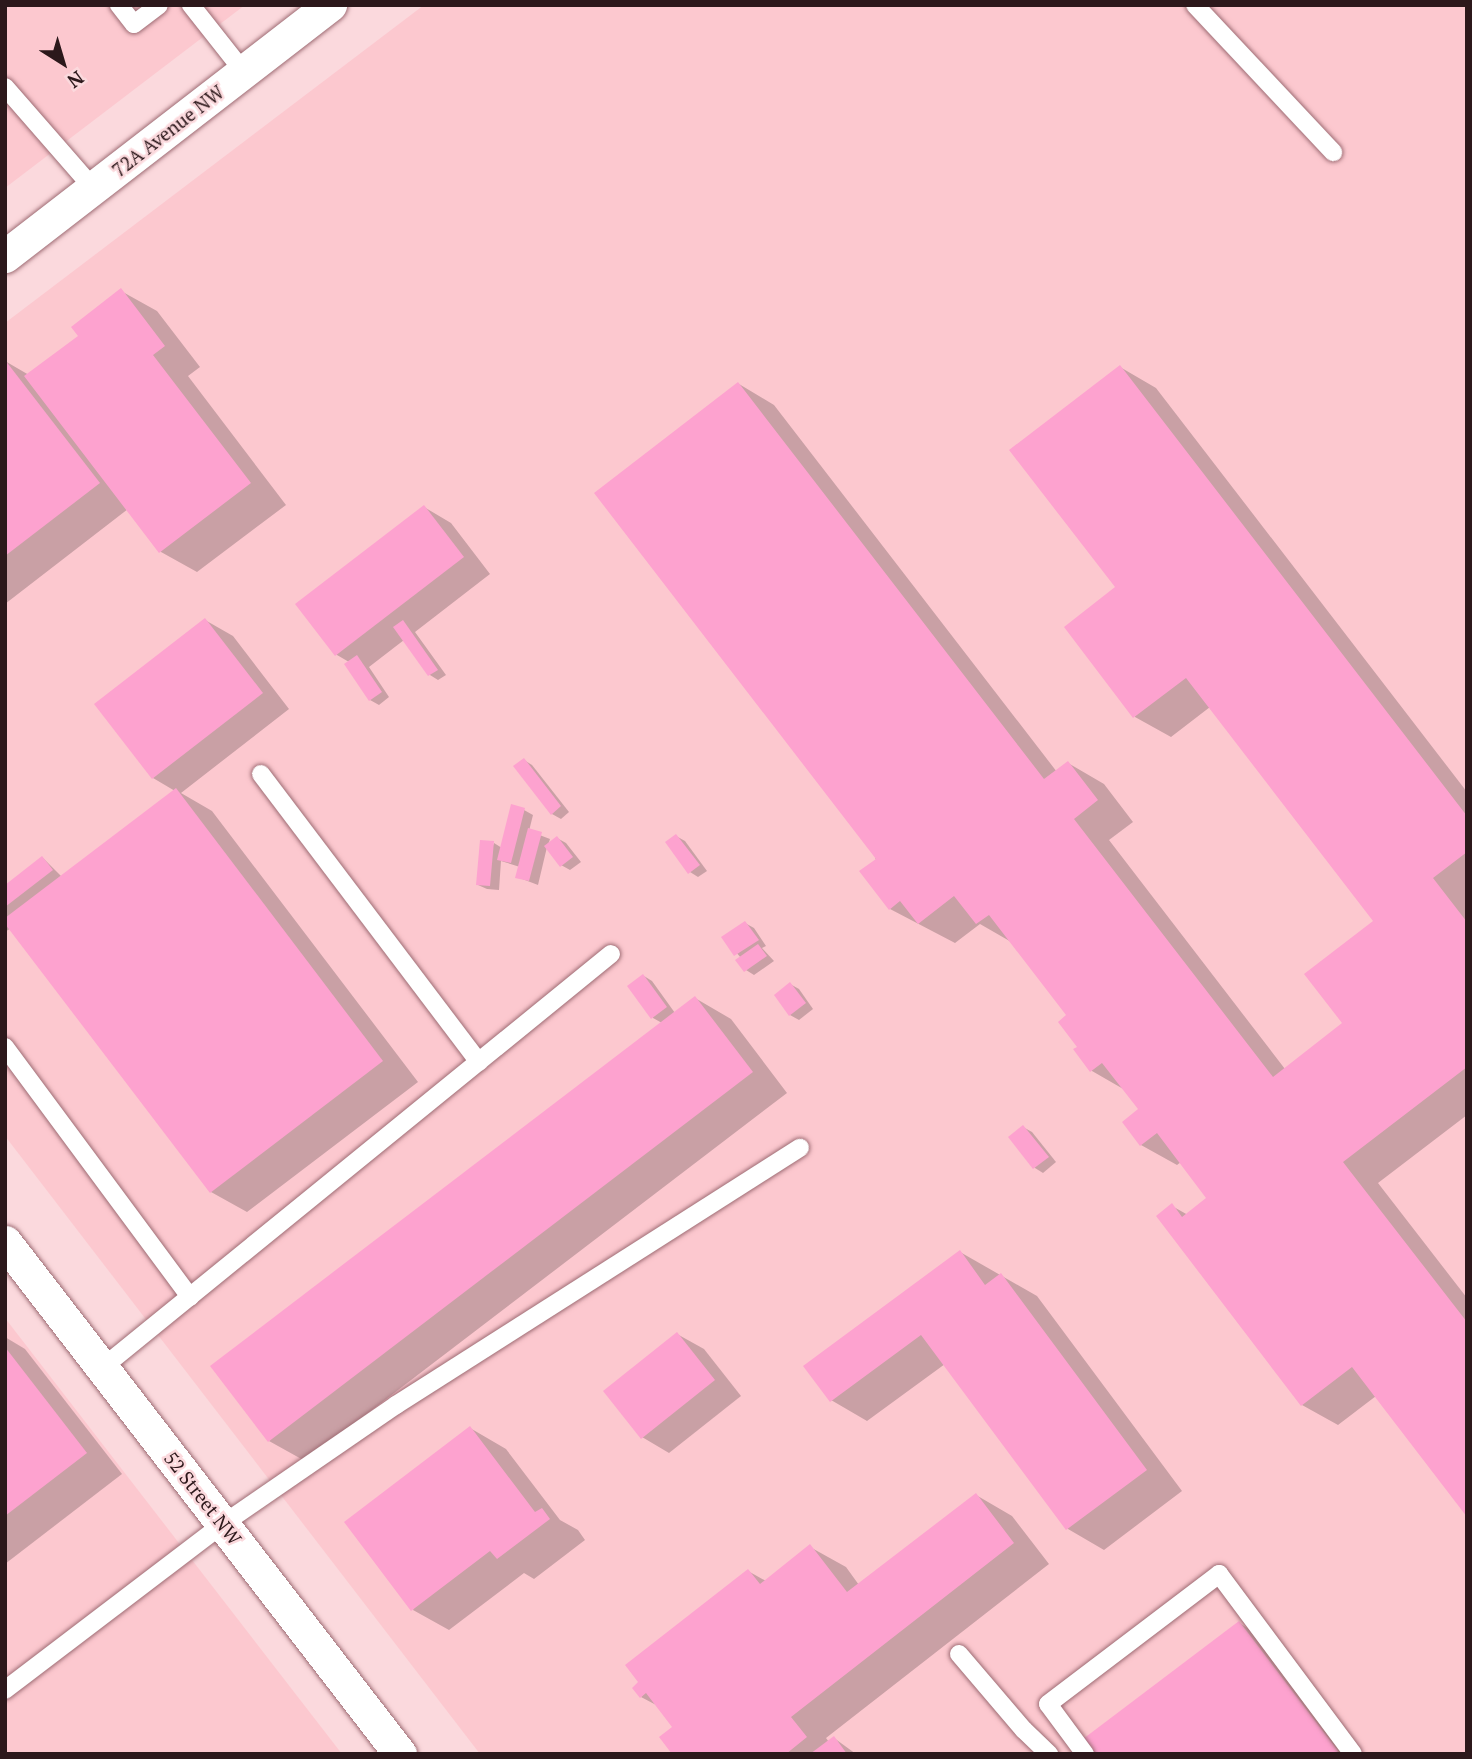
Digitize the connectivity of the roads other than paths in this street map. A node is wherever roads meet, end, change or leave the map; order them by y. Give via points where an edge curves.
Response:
1 (119, 5) edge
2 (159, 5) edge
3 (191, 5) edge
4 (330, 5) edge
5 (1195, 5) edge
6 (244, 72) junction
7 (6, 90) edge
8 (1333, 152) dead end
9 (93, 188) junction
10 (5, 256) edge
11 (261, 774) dead end
12 (611, 954) dead end
13 (5, 1047) edge
14 (479, 1062) junction
15 (11, 1066) edge
16 (800, 1148) dead end
17 (5, 1242) edge
18 (190, 1297) junction
19 (102, 1368) junction
20 (223, 1524) junction
21 (959, 1654) dead end
22 (5, 1690) edge
23 (400, 1754) edge
24 (1049, 1754) edge
25 (1086, 1754) edge
26 (1353, 1754) edge

1 - 2 lane via 134,24
3 - 6 lane
4 - 6 street, 72A Avenue NW
5 - 8 lane
6 - 9 street, 72A Avenue NW
7 - 9 lane
9 - 10 street, 72A Avenue NW
11 - 14 lane
12 - 14 lane
13 - 15 lane
14 - 18 lane
15 - 18 lane
16 - 20 lane via 396,1405
17 - 19 street, 52 Street NW
18 - 19 lane
19 - 20 street, 52 Street NW
20 - 22 lane
20 - 23 street, 52 Street NW
21 - 24 lane
25 - 26 lane via 1048,1704 1219,1574

